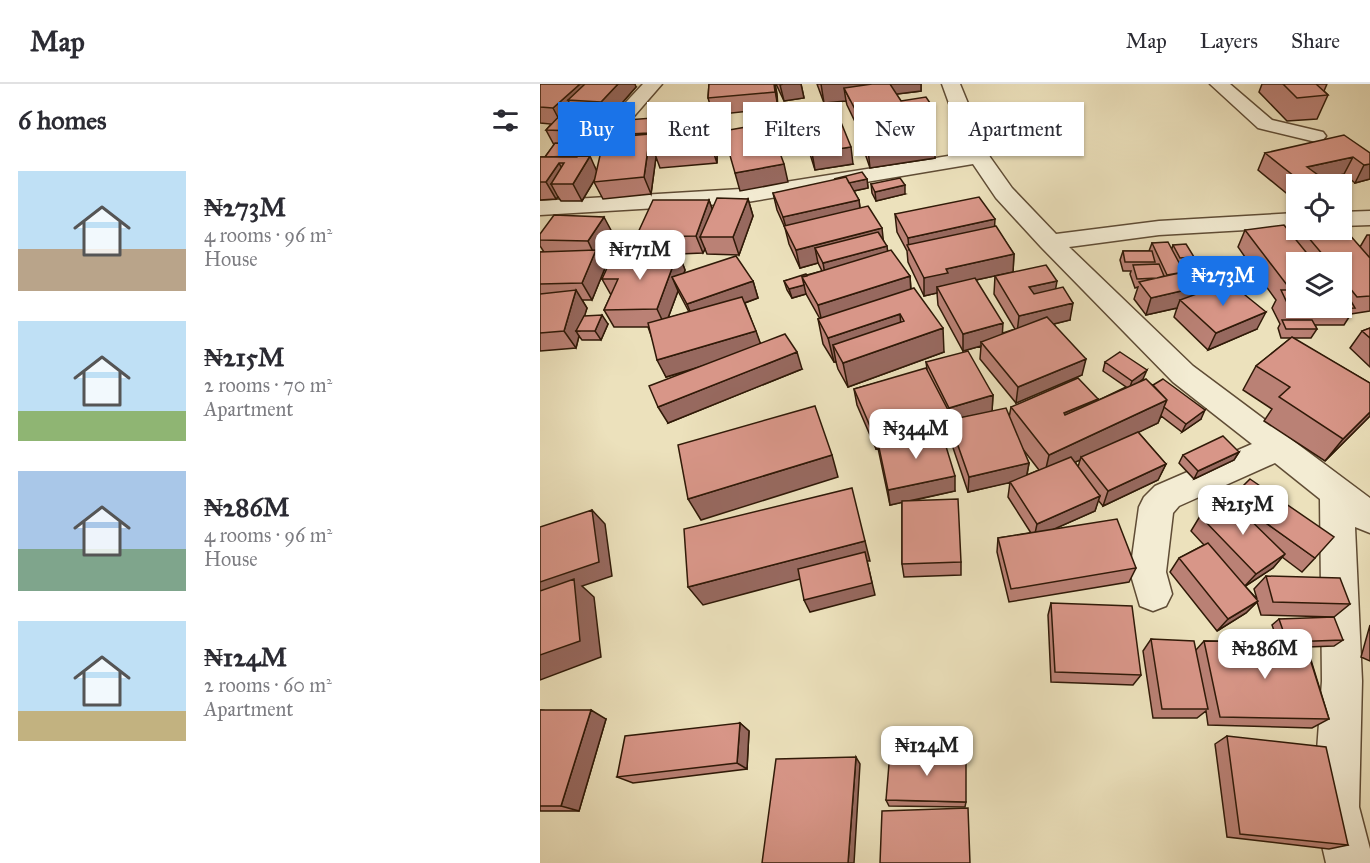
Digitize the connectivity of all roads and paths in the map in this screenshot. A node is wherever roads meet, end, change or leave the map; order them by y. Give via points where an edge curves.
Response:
1 (653, 84) edge
2 (951, 84) edge
3 (1219, 84) edge
4 (635, 104) edge
5 (1316, 136) dead end
6 (979, 157) junction
7 (540, 208) edge
8 (1370, 218) edge
9 (1352, 219) edge
10 (1286, 221) edge
11 (1050, 242) junction
12 (1278, 447) junction
13 (1337, 493) junction
14 (1370, 518) edge
15 (1153, 594) dead end
16 (1350, 863) edge

1 - 4 street
2 - 6 street
3 - 5 street via 1264,124
6 - 7 street via 741,196
6 - 11 street via 1004,193
8 - 9 street
10 - 11 street via 1159,228
11 - 12 street via 1183,374
12 - 13 street
12 - 15 street via 1167,496 1156,507 1148,572
13 - 14 street
13 - 16 street via 1342,681 1336,807

